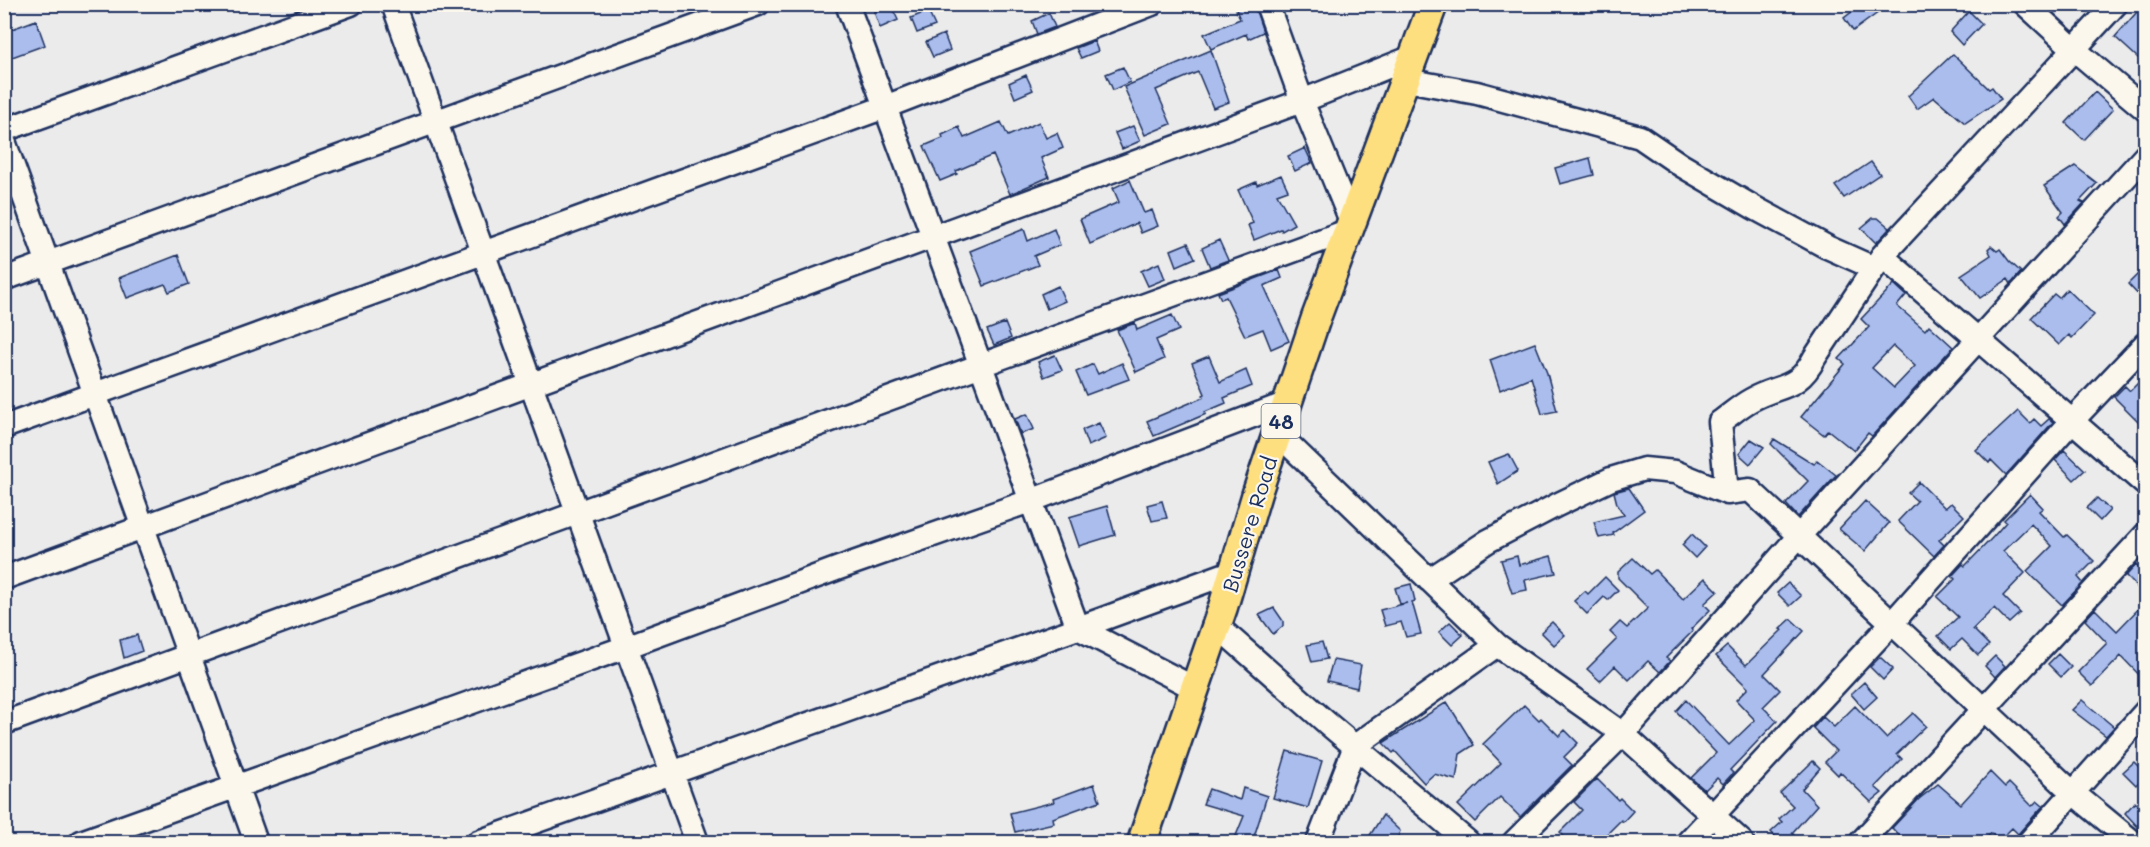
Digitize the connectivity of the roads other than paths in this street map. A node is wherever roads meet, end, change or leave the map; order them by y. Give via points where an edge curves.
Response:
1 (351, 4) edge
2 (393, 4) edge
3 (758, 4) edge
4 (847, 4) edge
5 (1152, 4) edge
6 (1268, 4) edge
7 (1433, 4) edge
8 (2025, 4) edge
9 (2116, 4) edge
10 (2074, 50) junction
11 (1410, 68) junction
12 (1302, 101) junction
13 (885, 107) junction
14 (2145, 110) edge
15 (436, 122) junction
16 (4, 130) edge
17 (4, 141) edge
18 (2145, 155) edge
19 (1349, 226) junction
20 (933, 237) junction
21 (484, 253) junction
22 (1878, 262) junction
23 (48, 263) junction
24 (4, 279) edge
25 (1978, 340) junction
26 (2145, 343) edge
27 (980, 365) junction
28 (531, 384) junction
29 (95, 394) junction
30 (1287, 404) junction
31 (2072, 422) junction
32 (4, 427) edge
33 (1277, 433) junction
34 (2145, 485) edge
35 (1727, 493) junction
36 (1030, 501) junction
37 (578, 513) junction
38 (143, 527) junction
39 (2145, 534) edge
40 (1799, 536) junction
41 (1234, 571) junction
42 (4, 578) edge
43 (1430, 580) junction
44 (1892, 623) junction
45 (1216, 625) junction
46 (1078, 628) junction
47 (1497, 645) junction
48 (626, 647) junction
49 (189, 655) junction
50 (1196, 689) junction
51 (1984, 710) junction
52 (2145, 711) edge
53 (4, 723) edge
54 (1623, 734) junction
55 (1355, 746) junction
56 (672, 773) junction
57 (236, 787) junction
58 (2072, 792) junction
59 (1713, 817) junction
60 (1464, 841) edge
61 (81, 843) edge
62 (256, 843) edge
63 (478, 843) edge
64 (697, 843) edge
65 (1142, 843) edge
66 (1318, 843) edge
67 (1514, 843) edge
68 (1688, 843) edge
69 (1742, 843) edge
70 (1861, 843) edge
71 (2029, 843) edge
72 (2133, 843) edge

1 - 16 street
2 - 15 street
3 - 15 street
4 - 13 street
5 - 13 street
6 - 12 street
7 - 11 main road, Bussere Road / 48
8 - 10 street
9 - 10 street
10 - 14 street
10 - 22 street
11 - 12 street
11 - 19 main road, Bussere Road / 48
11 - 22 street via 1477,93 1640,137 1681,165 1827,247
12 - 19 street
12 - 20 street
13 - 20 street
13 - 21 street
15 - 21 street
15 - 23 street
17 - 23 street
18 - 25 street
19 - 27 street
19 - 30 main road, Bussere Road / 48
20 - 27 street
20 - 28 street
21 - 28 street
21 - 29 street
22 - 25 street
22 - 35 street via 1808,372 1787,386 1752,399 1720,422
23 - 24 street
23 - 29 street
25 - 31 street
25 - 40 street
26 - 31 street
27 - 36 street
27 - 37 street
28 - 37 street
28 - 38 street
29 - 32 street
29 - 38 street
30 - 33 main road, Bussere Road / 48
30 - 36 street
31 - 34 street
31 - 44 street
33 - 41 main road, Bussere Road / 48
33 - 43 street
35 - 40 street via 1750,490
35 - 43 street via 1675,472 1644,469 1611,479 1557,505 1488,541
36 - 46 street
36 - 48 street
37 - 48 street
37 - 49 street
38 - 42 street
38 - 49 street
39 - 51 street
40 - 44 street
40 - 54 street
41 - 45 main road, Bussere Road / 48
41 - 46 street
43 - 47 street
44 - 51 street
44 - 59 street
45 - 50 main road, Bussere Road / 48
45 - 55 street
46 - 50 street
46 - 56 street
47 - 54 street
47 - 55 street
48 - 56 street
48 - 57 street
49 - 53 street
49 - 57 street
50 - 65 main road, Bussere Road / 48
51 - 58 street
51 - 70 street
52 - 58 street
54 - 59 street
54 - 67 street
55 - 60 street
55 - 66 street
56 - 63 street
56 - 64 street
57 - 61 street
57 - 62 street
58 - 71 street
58 - 72 street
59 - 68 street
59 - 69 street

